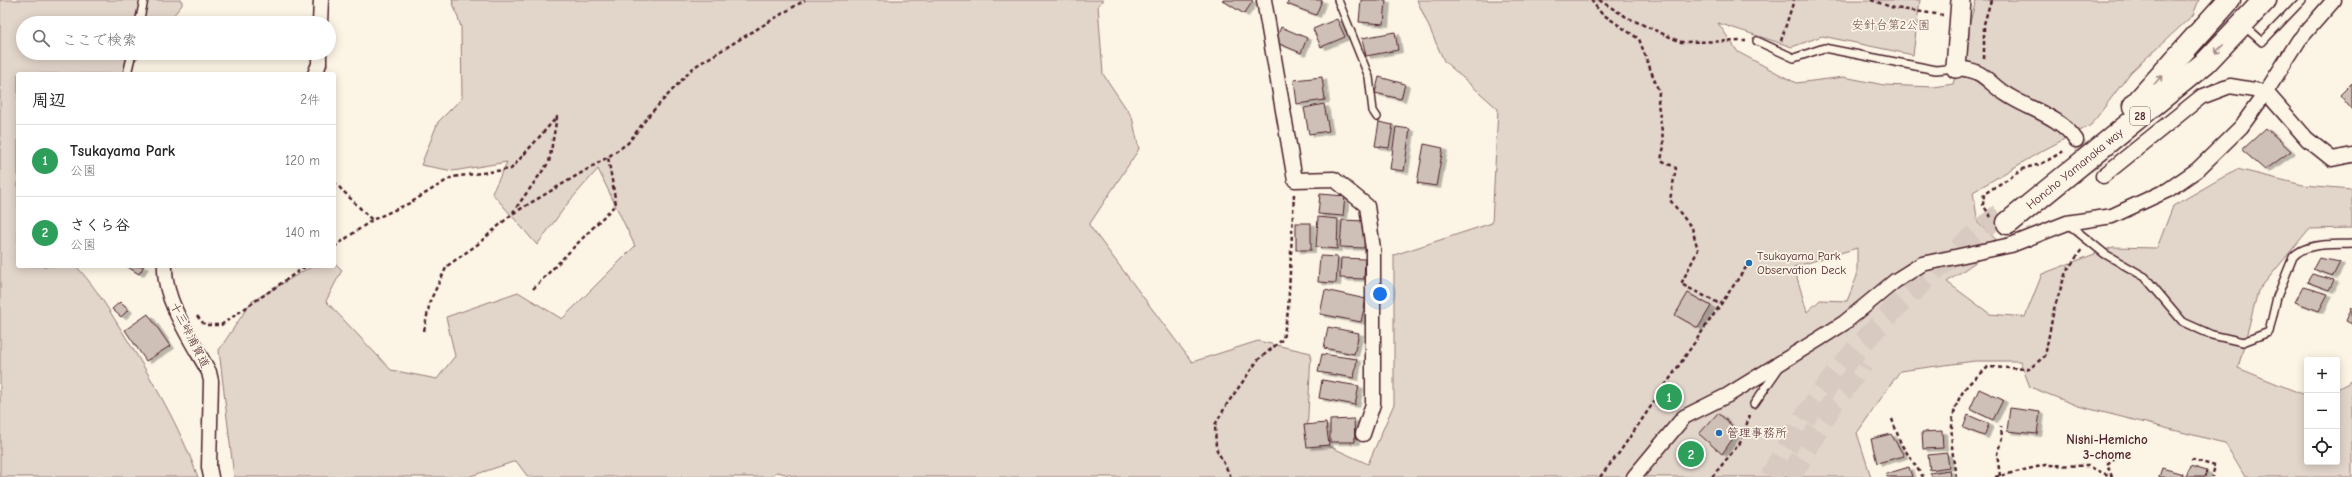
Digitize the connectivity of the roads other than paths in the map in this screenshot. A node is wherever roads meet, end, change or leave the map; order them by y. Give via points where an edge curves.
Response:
1 (144, 0) edge
2 (321, 0) edge
3 (1264, 0) edge
4 (1338, 0) edge
5 (2230, 0) edge
6 (2265, 0) edge
7 (2302, 0) edge
8 (2334, 0) edge
9 (1960, 9) edge
10 (141, 16) edge
11 (320, 16) edge
12 (2243, 25) junction
13 (1757, 41) road end
14 (130, 60) edge
15 (319, 60) edge
16 (1956, 68) junction
17 (127, 72) edge
18 (316, 72) edge
19 (2266, 92) junction
20 (1377, 117) dead end
21 (2072, 135) tunnel mouth
22 (2352, 155) edge
23 (2103, 176) dead end
24 (2067, 223) junction
25 (2352, 244) edge
26 (165, 268) edge
27 (1785, 360) junction
28 (1754, 404) road end
29 (1363, 434) dead end
30 (211, 477) edge
31 (1634, 477) edge

1 - 10 lane
2 - 11 street
3 - 29 street via 1295,180 1334,179 1367,206 1373,249 1373,404
4 - 20 lane via 1369,77 1373,111
12 -> 5 highway, Honcho Yamanaka way / 28 via 2206,62 2004,218 2128,113
6 - 12 highway, Honcho Yamanaka way / 28
7 - 12 lane via 2262,42
8 - 19 street via 2299,40
9 - 16 street
13 - 16 lane via 1794,58 1824,48 1936,70
14 - 17 lane
15 - 18 street
16 - 21 street via 1972,69 2008,96 2061,122
19 - 22 street via 2307,139 2332,159
19 - 23 street via 2230,86 2201,97
19 - 24 street via 2241,127 2198,170 2168,190 2112,216
24 - 25 lane via 2105,254 2145,277 2183,322 2212,336 2243,342 2269,332 2277,297 2297,252 2323,246
24 - 27 street via 2011,245 1922,264 1895,281 1844,323
26 - 30 street, 十三峠浦賀道 via 176,312 209,372 211,381
27 - 28 lane
27 - 31 street via 1728,395 1684,417

